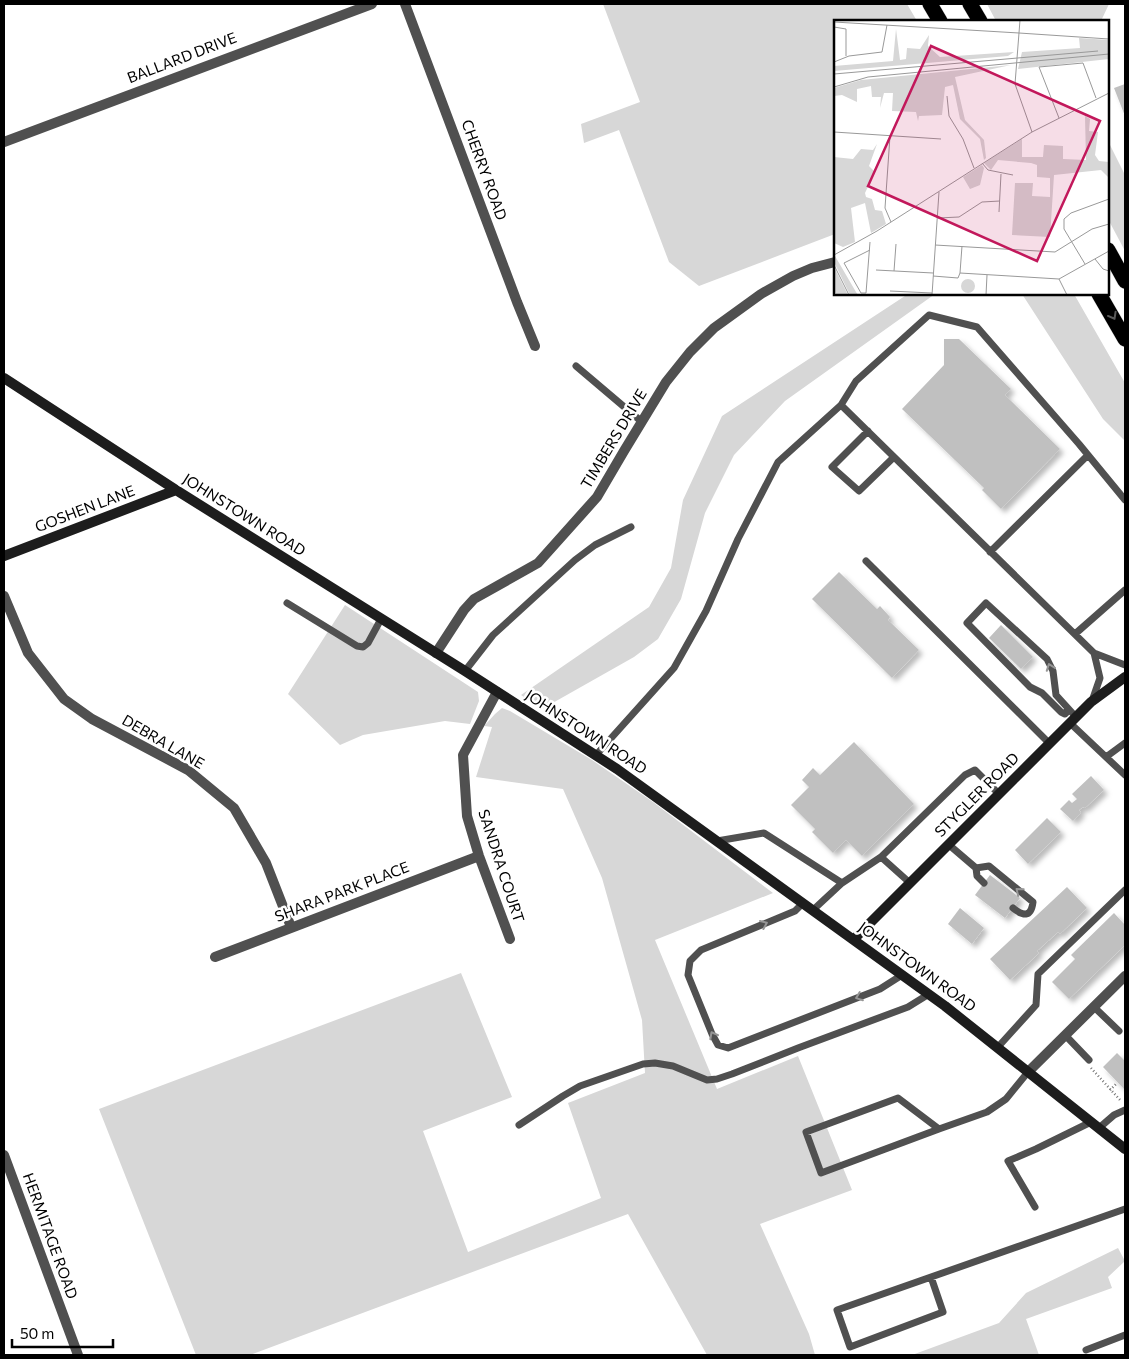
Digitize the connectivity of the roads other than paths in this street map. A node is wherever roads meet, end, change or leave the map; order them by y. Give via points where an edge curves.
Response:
1 (372, 4) edge
2 (405, 4) edge
3 (930, 4) edge
4 (936, 4) edge
5 (970, 4) edge
6 (941, 20) edge
7 (942, 20) edge
8 (979, 20) edge
9 (4, 142) edge
10 (1109, 252) edge
11 (834, 262) edge
12 (1125, 281) edge
13 (1101, 295) edge
14 (1125, 339) edge
15 (534, 346) dead end
16 (576, 366) dead end
17 (4, 378) edge
18 (841, 405) junction
19 (642, 422) junction
20 (868, 432) junction
21 (1088, 455) junction
22 (894, 457) junction
23 (176, 490) junction
24 (1125, 500) edge
25 (631, 527) dead end
26 (990, 552) junction
27 (4, 556) edge
28 (866, 561) dead end
29 (1125, 590) edge
30 (4, 596) edge
31 (288, 603) dead end
32 (381, 619) junction
33 (1074, 634) junction
34 (436, 653) junction
35 (1094, 653) junction
36 (1125, 665) edge
37 (465, 671) junction
38 (1124, 678) edge
39 (498, 692) junction
40 (1091, 702) junction
41 (1072, 717) junction
42 (1049, 743) junction
43 (1125, 743) edge
44 (596, 755) junction
45 (1106, 758) junction
46 (1125, 776) edge
47 (999, 794) junction
48 (717, 841) junction
49 (948, 844) junction
50 (479, 856) junction
51 (881, 857) junction
52 (976, 868) junction
53 (910, 882) junction
54 (842, 883) junction
55 (984, 883) dead end
56 (1125, 890) edge
57 (804, 903) junction
58 (1013, 908) dead end
59 (813, 910) junction
60 (291, 927) junction
61 (510, 939) dead end
62 (854, 939) junction
63 (215, 957) dead end
64 (902, 974) junction
65 (1125, 976) edge
66 (929, 994) junction
67 (1094, 1007) junction
68 (1119, 1031) dead end
69 (1066, 1036) junction
70 (998, 1047) junction
71 (1089, 1060) road end
72 (1028, 1072) junction
73 (1125, 1110) edge
74 (1091, 1122) junction
75 (518, 1126) dead end
76 (1100, 1128) junction
77 (939, 1129) junction
78 (1125, 1149) edge
79 (4, 1155) edge
80 (1035, 1207) dead end
81 (1125, 1209) edge
82 (931, 1278) junction
83 (1125, 1335) edge
84 (1086, 1350) dead end
85 (78, 1355) edge

1 - 9 street, BALLARD DRIVE
2 - 15 street, CHERRY ROAD
3 - 6 highway
4 - 7 highway
5 - 8 highway
10 - 12 highway
11 - 19 street, TIMBERS DRIVE via 793,276 761,294 714,328 666,382
13 -> 14 highway
16 - 19 lane
17 - 23 main road, JOHNSTOWN ROAD
18 - 20 lane
18 - 21 lane via 856,382 929,315 978,327
18 - 44 lane via 778,462 738,538 706,611 674,668
19 - 34 street, TIMBERS DRIVE via 597,497 538,563 474,600
20 - 22 lane
20 - 22 lane via 832,467 859,491
21 - 24 lane
21 - 26 lane
22 - 26 lane
23 - 27 main road, GOSHEN LANE
23 - 32 main road, JOHNSTOWN ROAD
25 - 37 lane via 595,545 575,560 493,635
26 - 33 lane
28 - 42 lane
29 - 33 lane
30 - 60 street, DEBRA LANE via 28,653 64,699 92,719 188,770 234,808 266,863
31 - 32 lane via 357,646 363,647 368,643
32 - 34 main road, JOHNSTOWN ROAD
33 - 35 lane
34 - 37 main road, JOHNSTOWN ROAD
35 - 36 lane
35 - 40 lane via 1100,678
37 - 39 main road, JOHNSTOWN ROAD
38 - 40 main road, STYGLER ROAD
39 - 44 main road, JOHNSTOWN ROAD
39 - 50 street, SANDRA COURT via 463,755 467,816
40 - 41 main road, STYGLER ROAD
41 -> 41 lane via 1056,695 1053,672 1047,659 986,603 967,623 1030,687
41 - 42 main road, STYGLER ROAD
41 - 45 lane
42 - 47 main road, STYGLER ROAD
43 - 45 lane
44 - 48 main road, JOHNSTOWN ROAD
45 - 46 lane
47 - 49 main road, STYGLER ROAD
47 - 51 lane via 975,770 964,775
48 - 54 lane via 764,833
48 - 57 main road, JOHNSTOWN ROAD
49 - 52 lane
49 - 53 main road, STYGLER ROAD
50 - 60 street, SHARA PARK PLACE
50 - 61 street, SANDRA COURT
51 - 53 lane
51 - 54 lane
52 - 55 lane via 977,876
58 -> 52 lane via 1026,914 1032,909 1033,902 988,866
53 - 62 main road, STYGLER ROAD
54 - 59 lane
56 - 70 lane via 1038,974 1036,1005
57 - 59 main road, JOHNSTOWN ROAD
64 -> 57 lane via 880,989 728,1048 718,1045 688,975 690,961 702,950 795,911
59 - 62 main road, JOHNSTOWN ROAD
60 - 63 street, SHARA PARK PLACE
62 - 64 main road, JOHNSTOWN ROAD
64 - 66 main road, JOHNSTOWN ROAD
65 - 67 street
66 - 70 main road, JOHNSTOWN ROAD
66 - 75 lane via 908,1007 717,1078 707,1080 673,1066 643,1064 580,1086
67 - 68 lane
67 - 69 street
69 - 71 lane
69 - 72 street
70 - 72 main road, JOHNSTOWN ROAD
72 - 74 main road, JOHNSTOWN ROAD
72 - 77 lane via 1006,1099 987,1112
73 - 76 lane
74 - 76 main road, JOHNSTOWN ROAD
74 - 80 lane via 1008,1161
76 - 78 main road, JOHNSTOWN ROAD
77 - 77 lane via 821,1173 806,1132 898,1098
79 - 85 street, HERMITAGE ROAD
81 - 82 lane
82 - 82 lane via 837,1310 850,1347 943,1312
83 - 84 lane

